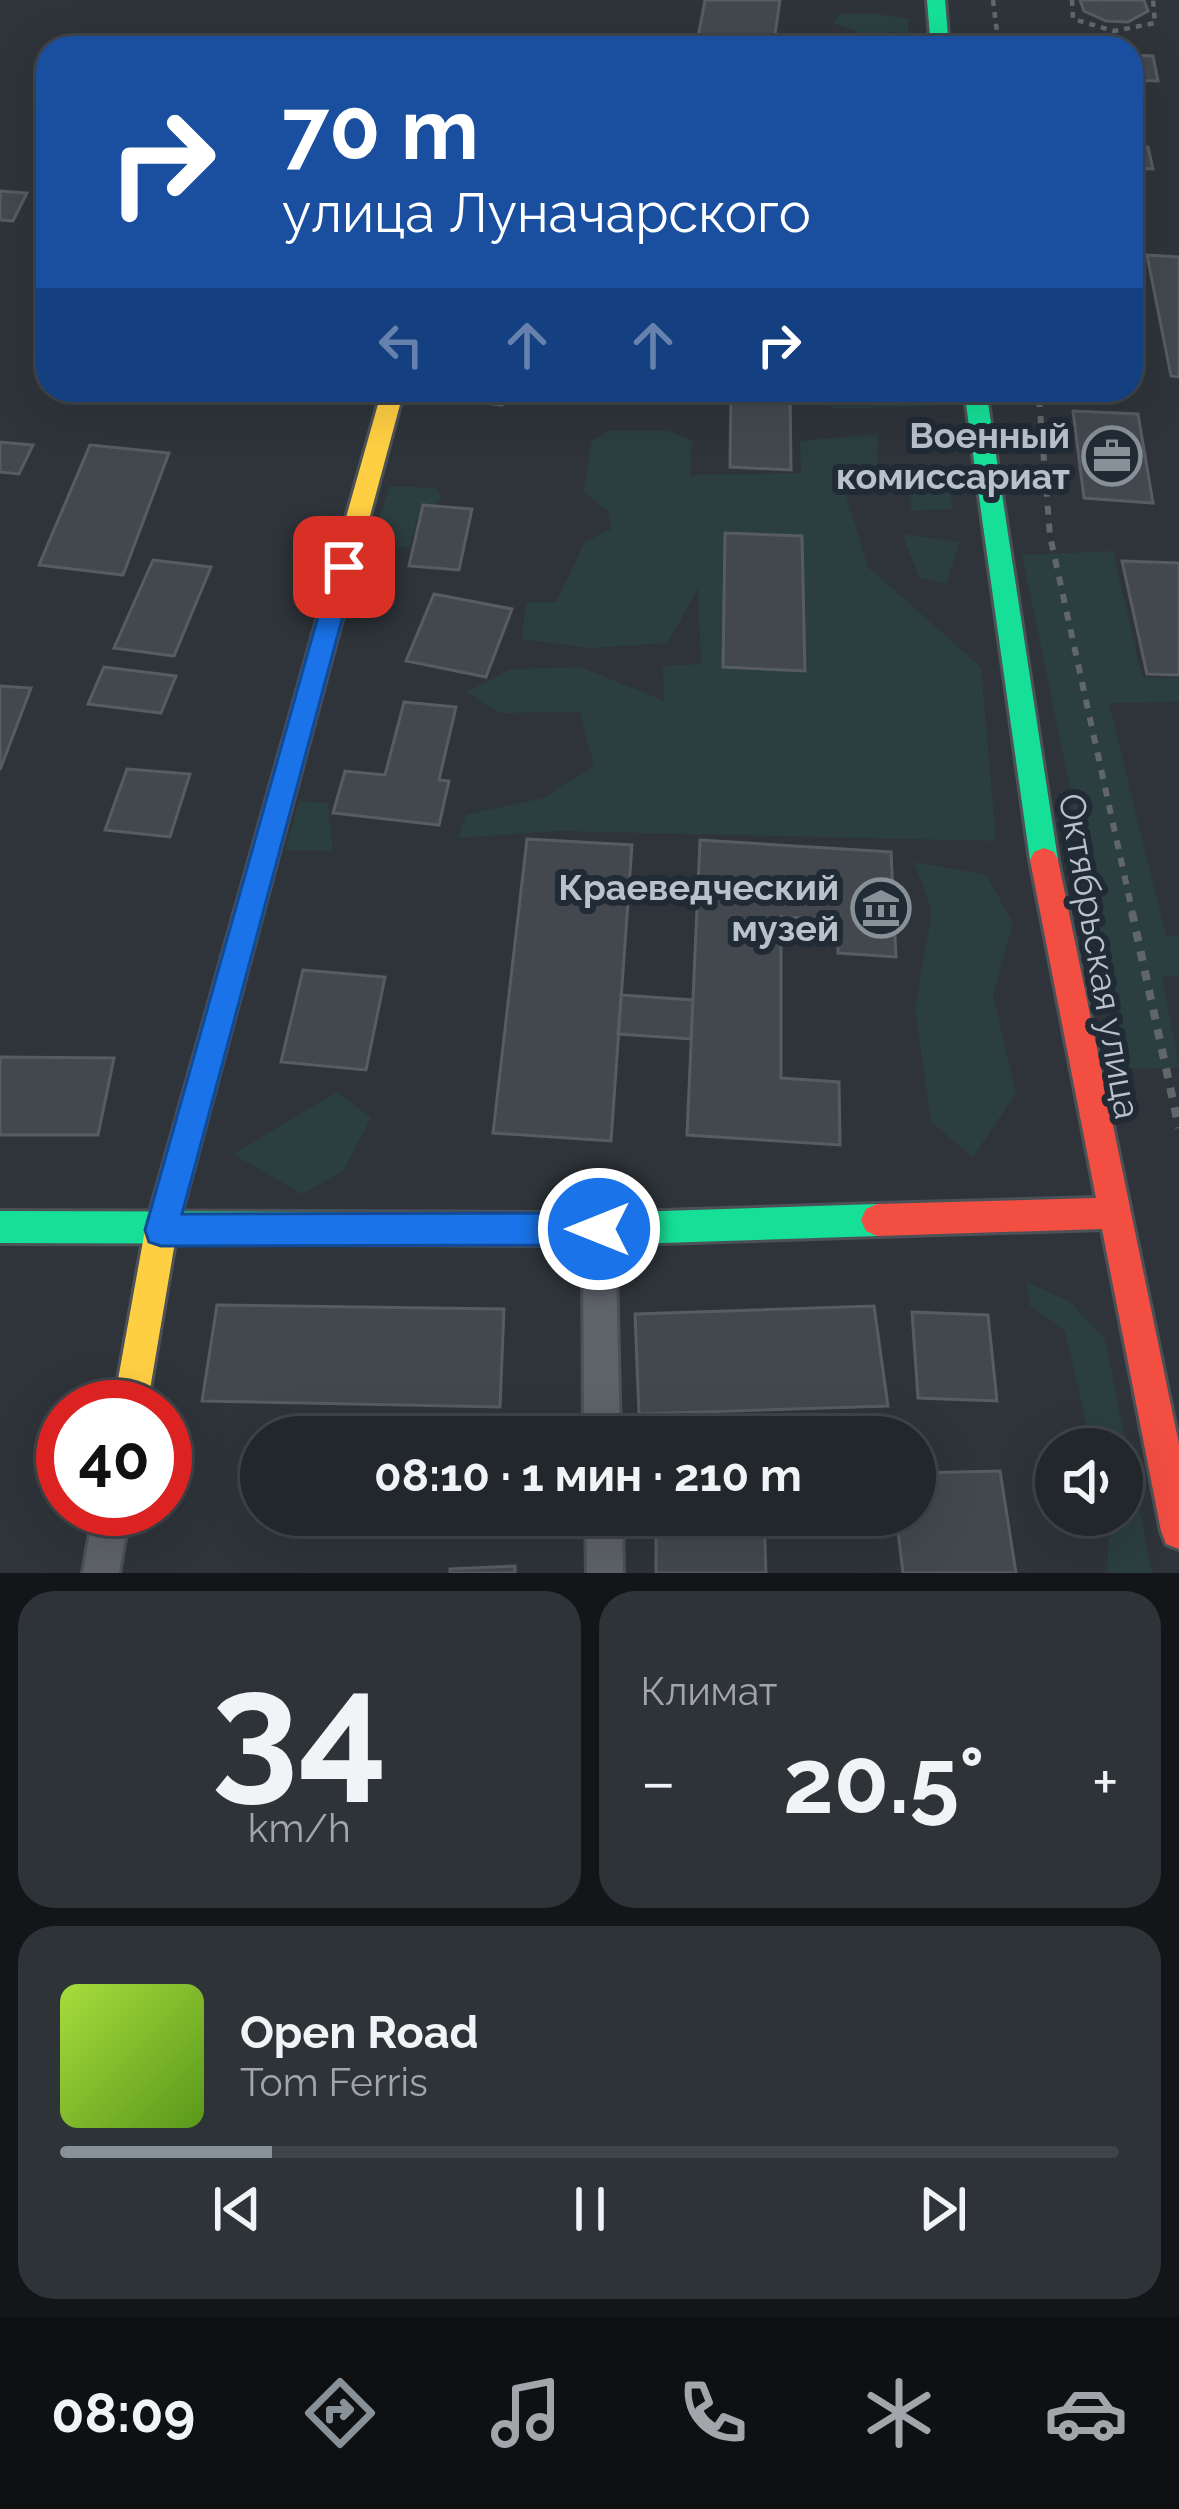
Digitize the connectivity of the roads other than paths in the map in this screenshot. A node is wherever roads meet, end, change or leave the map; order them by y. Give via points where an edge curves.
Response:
1 (936, 0) edge
2 (939, 36) edge
3 (390, 402) edge
4 (977, 402) edge
5 (1110, 1213) junction
6 (0, 1227) edge
7 (599, 1229) junction
8 (161, 1230) junction
9 (135, 1380) edge
10 (602, 1416) edge
11 (1179, 1531) edge
12 (107, 1536) edge
13 (604, 1536) edge
14 (101, 1573) edge
15 (605, 1573) edge

1 - 2 street
3 - 8 street
4 - 5 street, Октябрьская улица via 1028,755
5 - 7 street
5 - 11 street, Октябрьская улица
6 - 8 street
7 - 8 street
7 - 10 street
8 - 9 street
12 - 14 street
13 - 15 street

